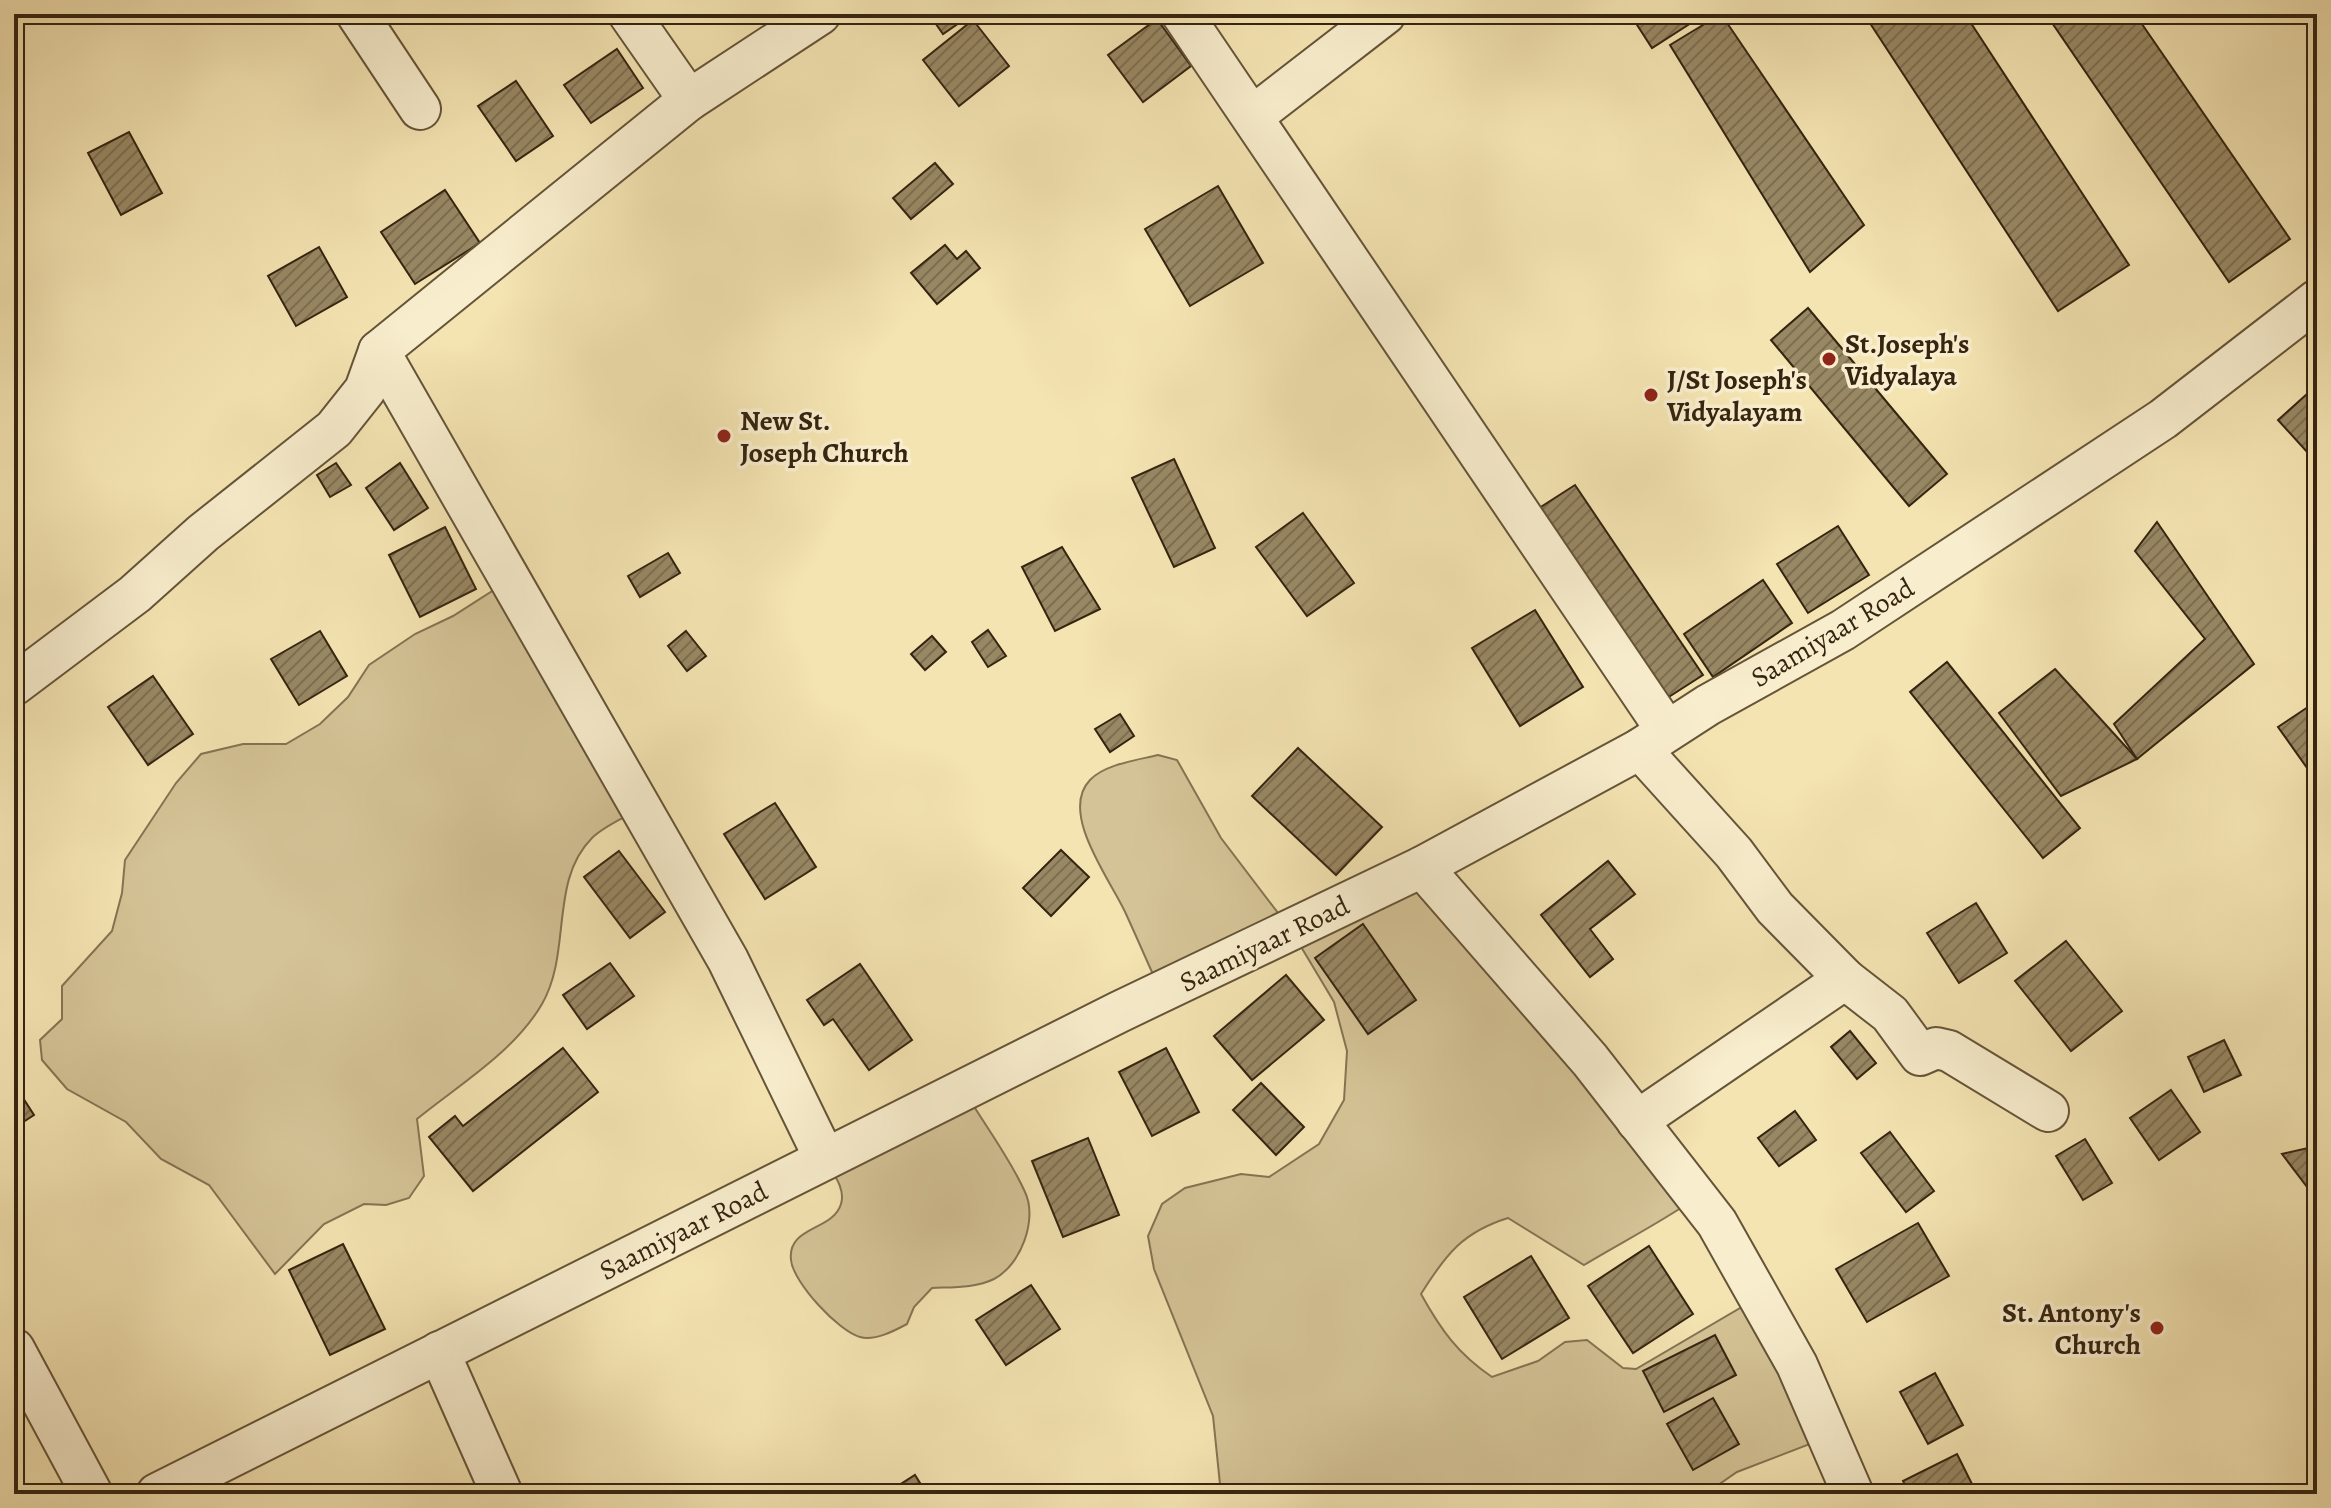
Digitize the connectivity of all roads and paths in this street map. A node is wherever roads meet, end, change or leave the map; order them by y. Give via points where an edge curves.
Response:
1 (357, 14) edge
2 (629, 14) edge
3 (820, 14) edge
4 (1182, 14) edge
5 (1385, 14) edge
6 (689, 100) junction
7 (420, 109) dead end
8 (1253, 116) junction
9 (2317, 300) edge
10 (379, 351) junction
11 (14, 685) edge
12 (1653, 740) junction
13 (1422, 867) junction
14 (1845, 979) junction
15 (2048, 1111) dead end
16 (1637, 1121) junction
17 (825, 1159) junction
18 (14, 1349) edge
19 (439, 1352) junction
20 (92, 1494) edge
21 (157, 1494) edge
22 (502, 1494) edge
23 (1853, 1494) edge

1 - 7 street
2 - 6 street
3 - 6 street
4 - 8 street
5 - 8 street
6 - 10 street
8 - 12 street
9 - 12 street, Saamiyaar Road via 2163,419 1843,630
10 - 11 street via 365,390 334,429 135,594
10 - 17 street via 728,960
12 - 13 street, Saamiyaar Road
12 - 14 street via 1775,908
13 - 16 street
13 - 17 street, Saamiyaar Road
14 - 15 street via 1890,1014 1920,1055 1936,1048 1949,1051
14 - 16 street
16 - 23 street via 1717,1223 1797,1365
17 - 19 street, Saamiyaar Road
18 - 20 street
19 - 21 street, Saamiyaar Road
19 - 22 street

